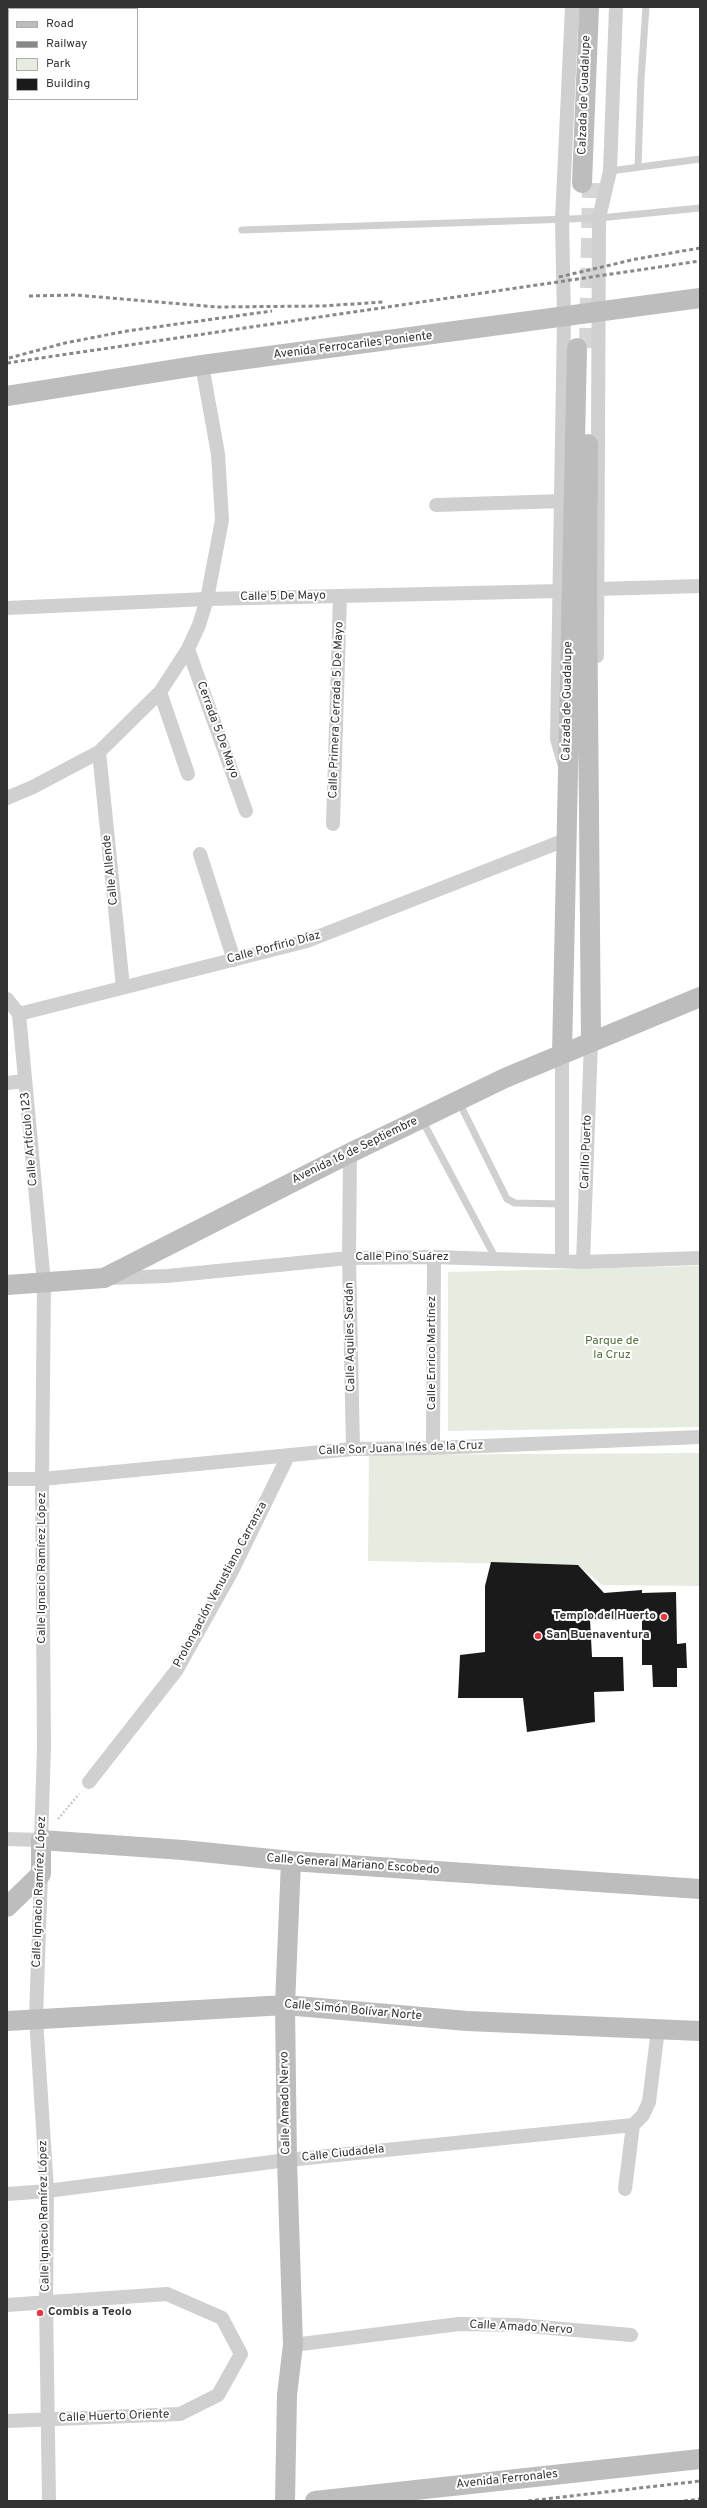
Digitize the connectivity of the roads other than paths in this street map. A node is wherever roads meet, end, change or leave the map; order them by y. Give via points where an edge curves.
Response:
1 (572, 7) edge
2 (589, 7) edge
3 (601, 7) edge
4 (616, 7) edge
5 (646, 7) edge
6 (700, 159) edge
7 (638, 167) junction
8 (610, 171) junction
9 (700, 208) edge
10 (599, 218) junction
11 (562, 220) junction
12 (242, 230) dead end
13 (700, 298) edge
14 (598, 313) junction
15 (564, 318) junction
16 (202, 365) junction
17 (7, 396) edge
18 (562, 501) junction
19 (436, 505) dead end
20 (700, 586) edge
21 (598, 589) junction
22 (560, 591) junction
23 (340, 596) junction
24 (207, 598) junction
25 (7, 608) edge
26 (188, 649) junction
27 (160, 692) junction
28 (99, 752) junction
29 (588, 765) junction
30 (567, 771) junction
31 (188, 774) dead end
32 (7, 798) edge
33 (246, 811) dead end
34 (333, 824) dead end
35 (566, 840) junction
36 (200, 854) dead end
37 (234, 960) junction
38 (123, 987) junction
39 (700, 997) edge
40 (7, 999) edge
41 (19, 1014) junction
42 (591, 1042) junction
43 (562, 1054) junction
44 (25, 1081) junction
45 (7, 1083) edge
46 (459, 1101) junction
47 (422, 1119) junction
48 (350, 1154) junction
49 (562, 1204) junction
50 (434, 1257) junction
51 (349, 1258) junction
52 (700, 1258) edge
53 (496, 1259) junction
54 (562, 1261) junction
55 (583, 1262) junction
56 (104, 1278) junction
57 (44, 1283) junction
58 (7, 1285) edge
59 (700, 1437) edge
60 (433, 1448) junction
61 (353, 1449) junction
62 (288, 1456) junction
63 (7, 1479) edge
64 (42, 1479) junction
65 (89, 1782) road end
66 (7, 1839) edge
67 (42, 1840) junction
68 (291, 1861) junction
69 (40, 1874) junction
70 (700, 1889) edge
71 (7, 1907) edge
72 (285, 2005) junction
73 (36, 2018) junction
74 (7, 2021) edge
75 (658, 2029) junction
76 (700, 2032) edge
77 (633, 2125) junction
78 (287, 2160) junction
79 (625, 2189) dead end
80 (47, 2192) junction
81 (7, 2194) edge
82 (46, 2302) junction
83 (7, 2305) edge
84 (631, 2335) dead end
85 (293, 2345) junction
86 (49, 2419) junction
87 (7, 2421) edge
88 (700, 2459) edge
89 (49, 2501) edge
90 (285, 2501) edge
91 (315, 2501) edge

1 - 11 street
2 - 3 main road, Calzada de Guadalupe via 587,183
4 - 8 street
5 - 7 lane
6 - 7 lane
7 - 8 lane
8 - 10 street
9 - 10 lane
10 - 11 lane
10 - 14 street
11 - 12 lane
11 - 15 street
13 - 14 main road, Avenida Ferrocariles Poniente
14 - 15 main road, Avenida Ferrocariles Poniente
14 - 21 street
15 - 16 main road, Avenida Ferrocariles Poniente
15 - 18 street
16 - 17 main road, Avenida Ferrocariles Poniente
16 - 24 street via 218,454 222,520
18 - 19 street
18 - 22 street
20 - 21 street
21 - 29 street via 596,744
22 - 23 street, Calle 5 De Mayo
22 - 30 street via 557,738
23 - 24 street, Calle 5 De Mayo
23 - 34 street, Calle Primera Cerrada 5 De Mayo
24 - 25 street, Calle 5 De Mayo
24 - 26 street
26 - 27 street
26 - 33 street, Cerrada 5 De Mayo
27 - 28 street
27 - 31 street
28 - 32 street
28 - 38 street, Calle Allende
29 - 30 main road, Calzada de Guadalupe via 583,348
29 - 42 main road, Calzada de Guadalupe
30 - 35 main road, Calzada de Guadalupe
35 - 37 street, Calle Porfirio Díaz via 307,941
35 - 43 main road, Calzada de Guadalupe
36 - 37 street
37 - 38 street, Calle Porfirio Díaz
38 - 41 street, Calle Porfirio Díaz
39 - 42 main road, Avenida 16 de Septiembre
40 - 41 street
41 - 44 street, Calle Artículo 123
42 - 43 main road, Avenida 16 de Septiembre
42 - 55 street, Carillo Puerto
43 - 46 main road, Avenida 16 de Septiembre
43 - 49 street, Carillo Puerto
44 - 45 street
44 - 57 street, Calle Artículo 123
46 - 47 main road, Avenida 16 de Septiembre
46 - 49 lane via 507,1199 514,1203
47 - 48 main road, Avenida 16 de Septiembre
47 - 53 lane
48 - 51 street, Calle Aquiles Serdán
48 - 56 main road, Avenida 16 de Septiembre
49 - 54 street, Carillo Puerto
50 - 51 street, Calle Pino Suárez
50 - 53 street, Calle Pino Suárez
50 - 60 street, Calle Enrico Martínez
51 - 56 street, Calle Pino Suárez via 167,1276
51 - 61 street, Calle Aquiles Serdán
52 - 55 street, Calle Pino Suárez
53 - 54 street, Calle Pino Suárez
54 - 55 street, Calle Pino Suárez
56 - 57 main road, Avenida 16 de Septiembre
57 - 58 main road, Avenida 16 de Septiembre
57 - 64 street, Calle Ignacio Ramírez López
59 - 60 street, Calle Sor Juana Inés de la Cruz
60 - 61 street, Calle Sor Juana Inés de la Cruz
61 - 62 street, Calle Sor Juana Inés de la Cruz
62 - 64 street, Calle Sor Juana Inés de la Cruz
62 - 65 street, Prolongación Venustiano Carranza via 232,1571 176,1671
63 - 64 street, Calle Sor Juana Inés de la Cruz
64 - 67 street, Calle Ignacio Ramírez López
66 - 67 street, Calle General Mariano Escobedo
67 - 68 main road, Calle General Mariano Escobedo
67 - 69 main road, Calle Ignacio Ramírez López
68 - 70 main road, Calle General Mariano Escobedo
68 - 72 main road, Calle Amado Nervo
69 - 71 main road
69 - 73 street, Calle Ignacio Ramírez López
72 - 73 main road, Calle Simón Bolívar Norte
72 - 75 main road, Calle Simón Bolívar Norte via 467,2021
72 - 78 main road, Calle Amado Nervo
73 - 74 main road, Calle Simón Bolívar Norte
73 - 80 street, Calle Ignacio Ramírez López
75 - 76 main road, Calle Simón Bolívar Norte
75 - 77 street via 649,2102 643,2115
77 - 78 street, Calle Ciudadela
77 - 79 street
78 - 80 street, Calle Ciudadela
78 - 85 main road, Calle Amado Nervo
80 - 81 street, Calle Ciudadela
80 - 82 street, Calle Ignacio Ramírez López
82 - 83 street
82 - 86 street, Calle Ignacio Ramírez López
82 - 86 street, Calle Huerto Oriente via 167,2294 222,2318 241,2354 218,2395 180,2414
84 - 85 street, Calle Amado Nervo via 517,2325 459,2324
85 - 90 main road, Calle Amado Nervo via 287,2395
86 - 87 street, Calle Huerto Oriente
86 - 89 street, Calle Ignacio Ramírez López
88 - 91 main road, Avenida Ferronales

